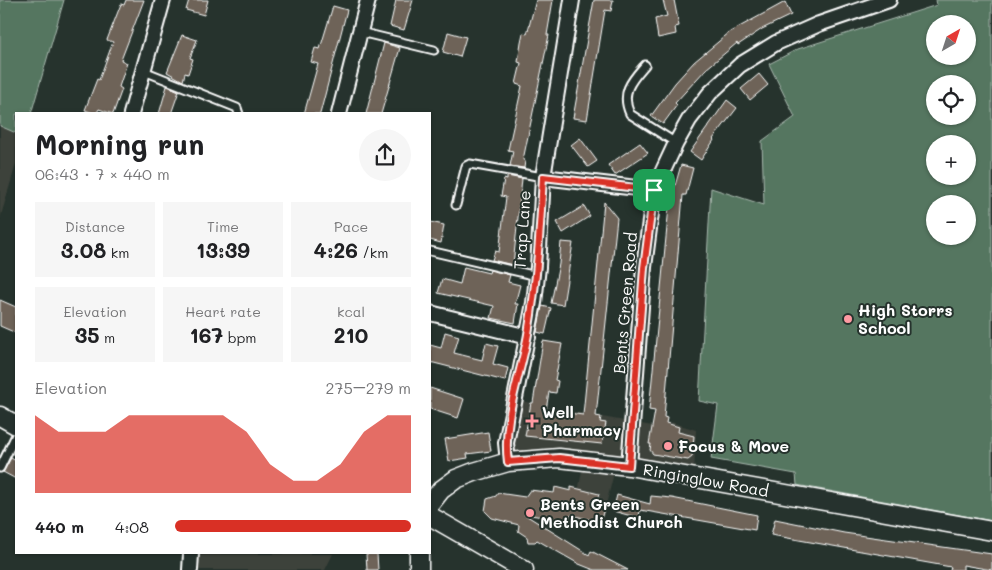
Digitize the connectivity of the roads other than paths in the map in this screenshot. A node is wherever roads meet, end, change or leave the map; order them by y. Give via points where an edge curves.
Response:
1 (163, 0) edge
2 (368, 0) edge
3 (572, 0) edge
4 (889, 0) edge
5 (856, 5) edge
6 (360, 32) junction
7 (434, 50) dead end
8 (645, 65) dead end
9 (144, 71) junction
10 (132, 112) edge
11 (238, 112) edge
12 (340, 112) edge
13 (676, 143) junction
14 (543, 177) junction
15 (654, 190) junction
16 (456, 205) dead end
17 (431, 250) edge
18 (537, 276) junction
19 (431, 313) edge
20 (528, 337) junction
21 (0, 416) edge
22 (15, 424) edge
23 (15, 438) edge
24 (508, 462) junction
25 (629, 466) junction
26 (0, 468) edge
27 (431, 503) edge
28 (431, 517) edge
29 (992, 531) edge
30 (190, 554) edge
31 (419, 554) edge
32 (190, 570) edge
33 (419, 570) edge
34 (524, 570) edge

1 - 9 street
2 - 6 street
3 - 14 street, Trap Lane
4 - 5 street, Bents Green Road
5 - 13 street, Bents Green Road via 776,43 740,65 710,93
6 - 7 lane
6 - 12 street
8 - 13 lane via 628,85 626,106 630,114
9 - 10 street
9 - 11 lane via 237,108
13 - 15 street, Bents Green Road
14 - 15 street
14 - 16 lane via 470,164 466,166
14 - 18 street, Trap Lane
15 - 25 street, Bents Green Road via 644,268
17 - 18 lane
18 - 20 street, Trap Lane
19 - 20 street
20 - 24 street, Trap Lane via 508,425
21 - 22 street
23 - 26 lane
24 - 25 street, Ringinglow Road via 559,458
24 - 27 street, Ringinglow Road via 456,479
25 - 29 street, Ringinglow Road
28 - 34 street
30 - 32 street
31 - 33 street

